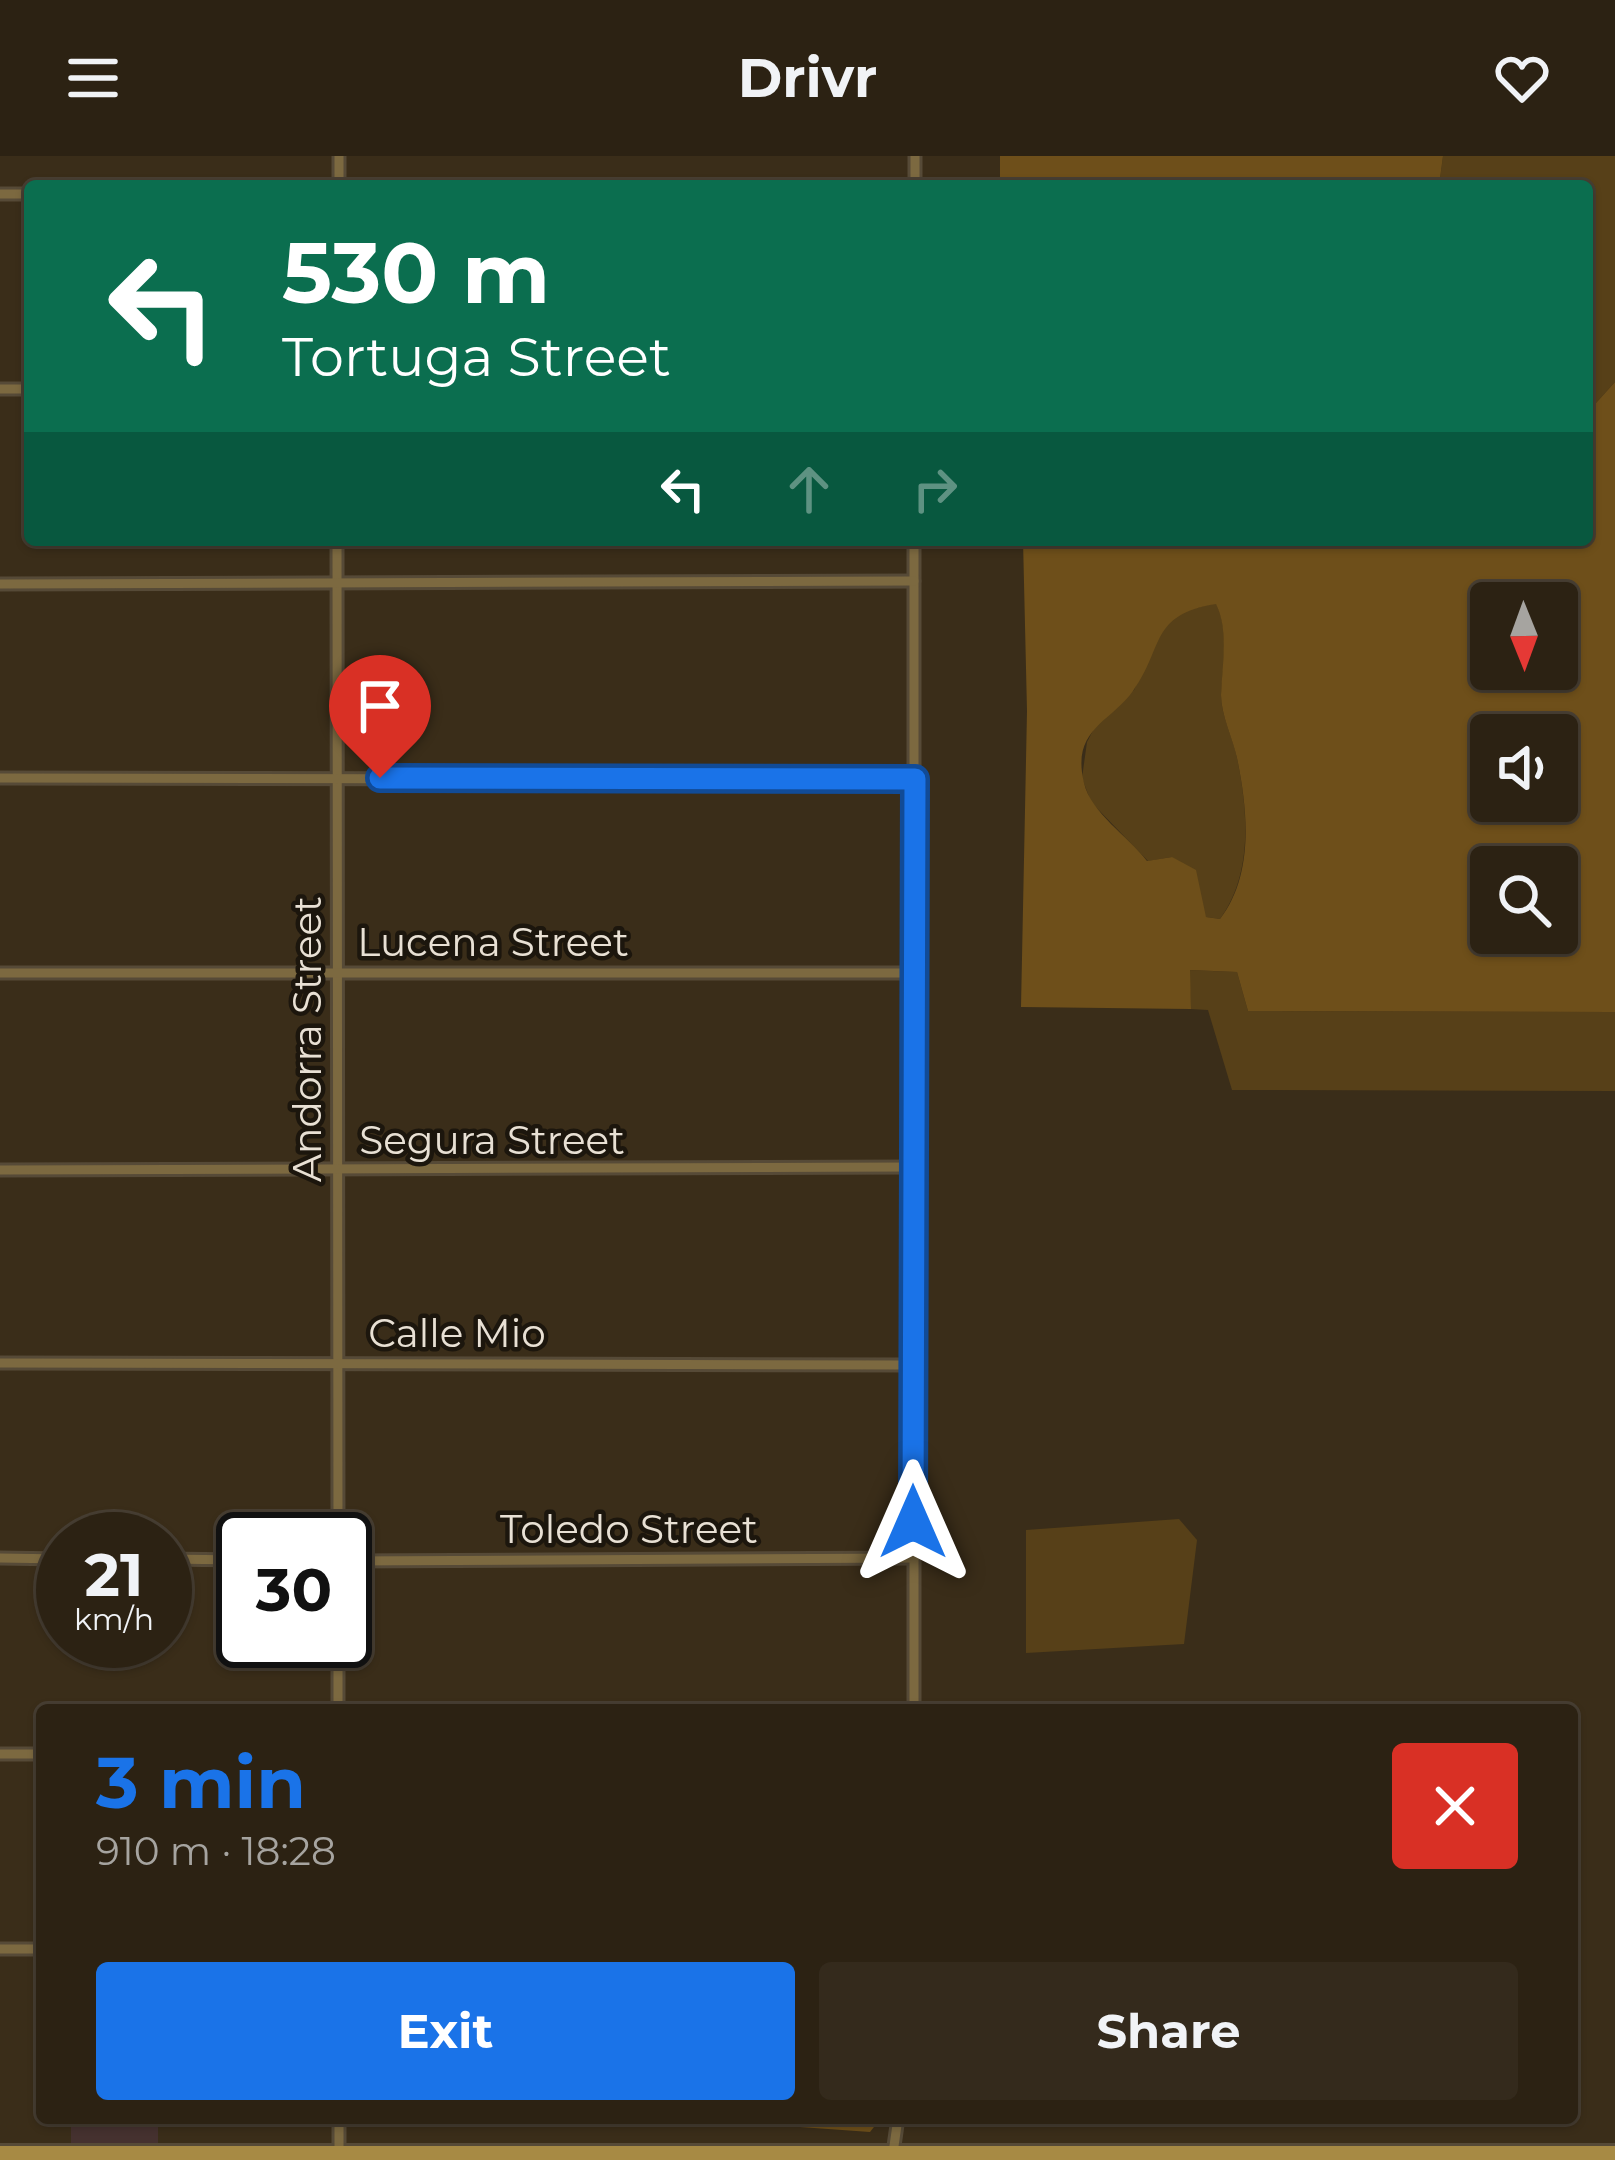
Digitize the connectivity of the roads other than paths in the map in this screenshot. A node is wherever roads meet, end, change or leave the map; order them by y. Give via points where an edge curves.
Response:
1 (338, 546) edge
2 (914, 546) edge
3 (914, 581) junction
4 (0, 584) edge
5 (337, 584) junction
6 (0, 778) edge
7 (336, 778) junction
8 (915, 779) junction
9 (338, 972) junction
10 (0, 973) edge
11 (913, 973) junction
12 (913, 1167) junction
13 (0, 1170) edge
14 (337, 1171) junction
15 (338, 1362) junction
16 (0, 1363) edge
17 (913, 1365) junction
18 (338, 1512) edge
19 (0, 1558) edge
20 (914, 1558) junction
21 (36, 1559) edge
22 (372, 1561) edge
23 (338, 1668) edge
24 (338, 1704) edge
25 (914, 1704) edge
26 (0, 1754) edge
27 (36, 1754) edge
28 (0, 1949) edge
29 (36, 1949) edge
30 (339, 2124) edge
31 (897, 2124) edge
32 (1615, 2152) edge
33 (0, 2153) edge
34 (339, 2153) junction
35 (893, 2153) junction
36 (1076, 2156) edge
37 (510, 2157) edge
38 (527, 2157) edge
39 (931, 2157) edge

1 - 5 street, Andorra Street
2 - 3 street
3 - 5 street
3 - 8 street
4 - 5 street
5 - 7 street, Andorra Street
6 - 7 street
7 - 8 street
7 - 9 street, Andorra Street
8 - 11 street
9 - 10 street, Lucena Street
9 - 11 street, Lucena Street
9 - 14 street, Andorra Street
11 - 12 street
12 - 14 street, Segura Street
12 - 17 street
13 - 14 street, Segura Street
14 - 15 street, Andorra Street
15 - 16 street, Calle Mio
15 - 17 street, Calle Mio
15 - 18 street, Andorra Street
17 - 20 street
19 - 21 street
20 - 22 street, Toledo Street
20 - 25 street
23 - 24 street
26 - 27 street
28 - 29 street
30 - 34 street
31 - 35 street
32 - 36 main road
33 - 34 main road
34 - 37 main road
35 - 38 main road
35 - 39 main road
36 - 39 main road
37 - 38 main road

